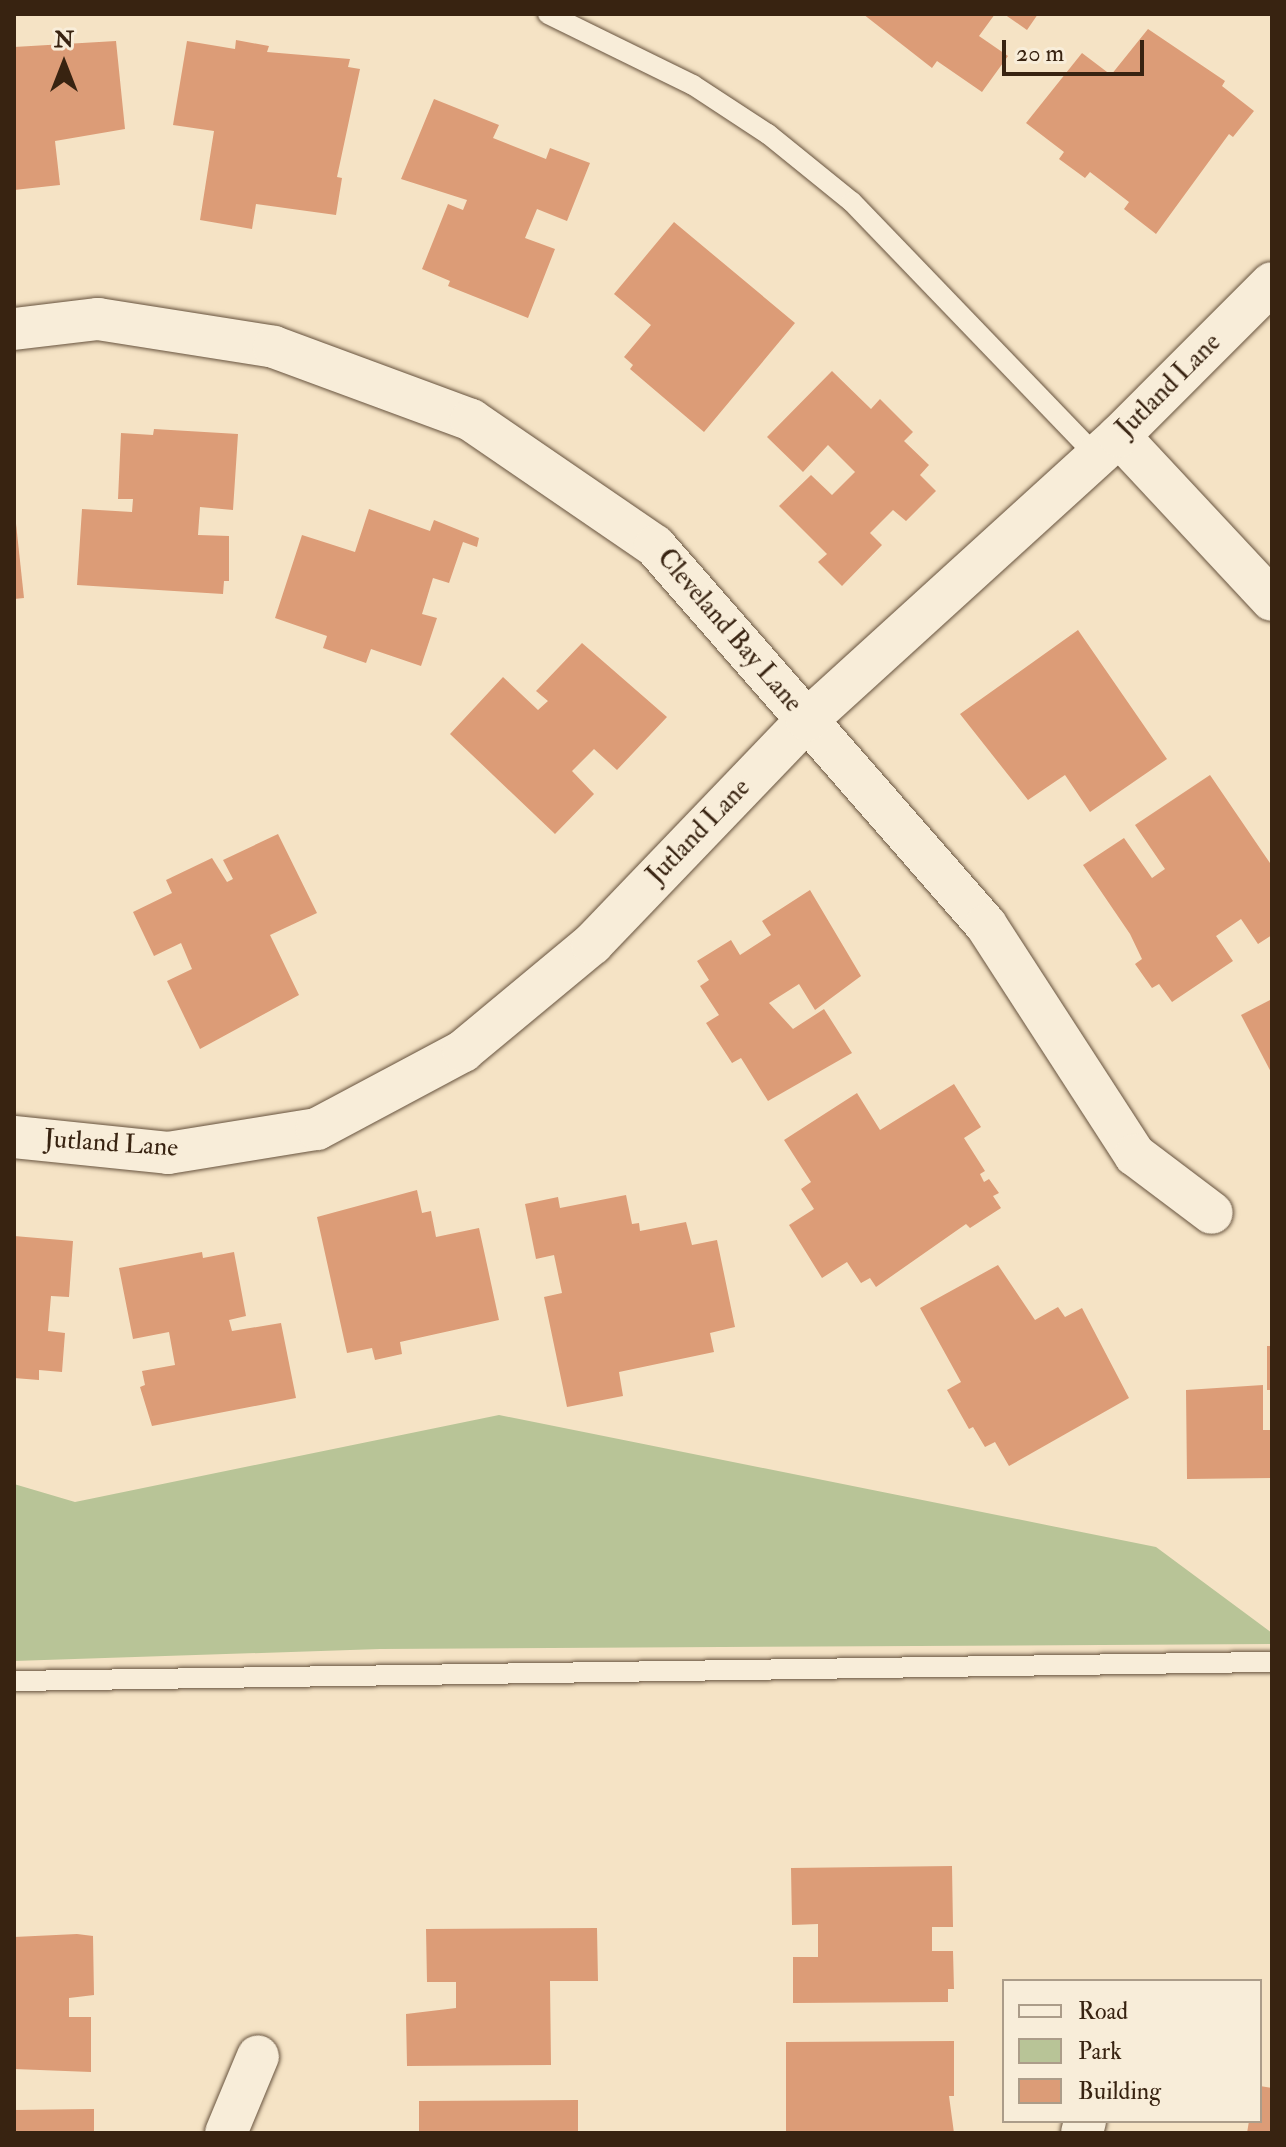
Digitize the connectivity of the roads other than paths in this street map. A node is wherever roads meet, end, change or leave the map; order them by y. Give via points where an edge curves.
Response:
1 (548, 14) edge
2 (1272, 283) edge
3 (14, 329) edge
4 (1108, 446) junction
5 (1272, 600) edge
6 (807, 720) junction
7 (14, 1137) edge
8 (1212, 1213) dead end
9 (1272, 1662) edge
10 (14, 1681) edge
11 (258, 2056) dead end
12 (226, 2133) edge

1 - 4 lane via 667,71 768,134 852,202
2 - 4 street, Jutland Lane
3 - 6 street, Cleveland Bay Lane via 98,319 274,347 471,420 655,546
4 - 5 street
4 - 6 street, Jutland Lane
6 - 7 street, Jutland Lane via 592,944 463,1051 317,1129 168,1153
6 - 8 street, Cleveland Bay Lane via 986,925 1135,1155
9 - 10 lane
11 - 12 street

